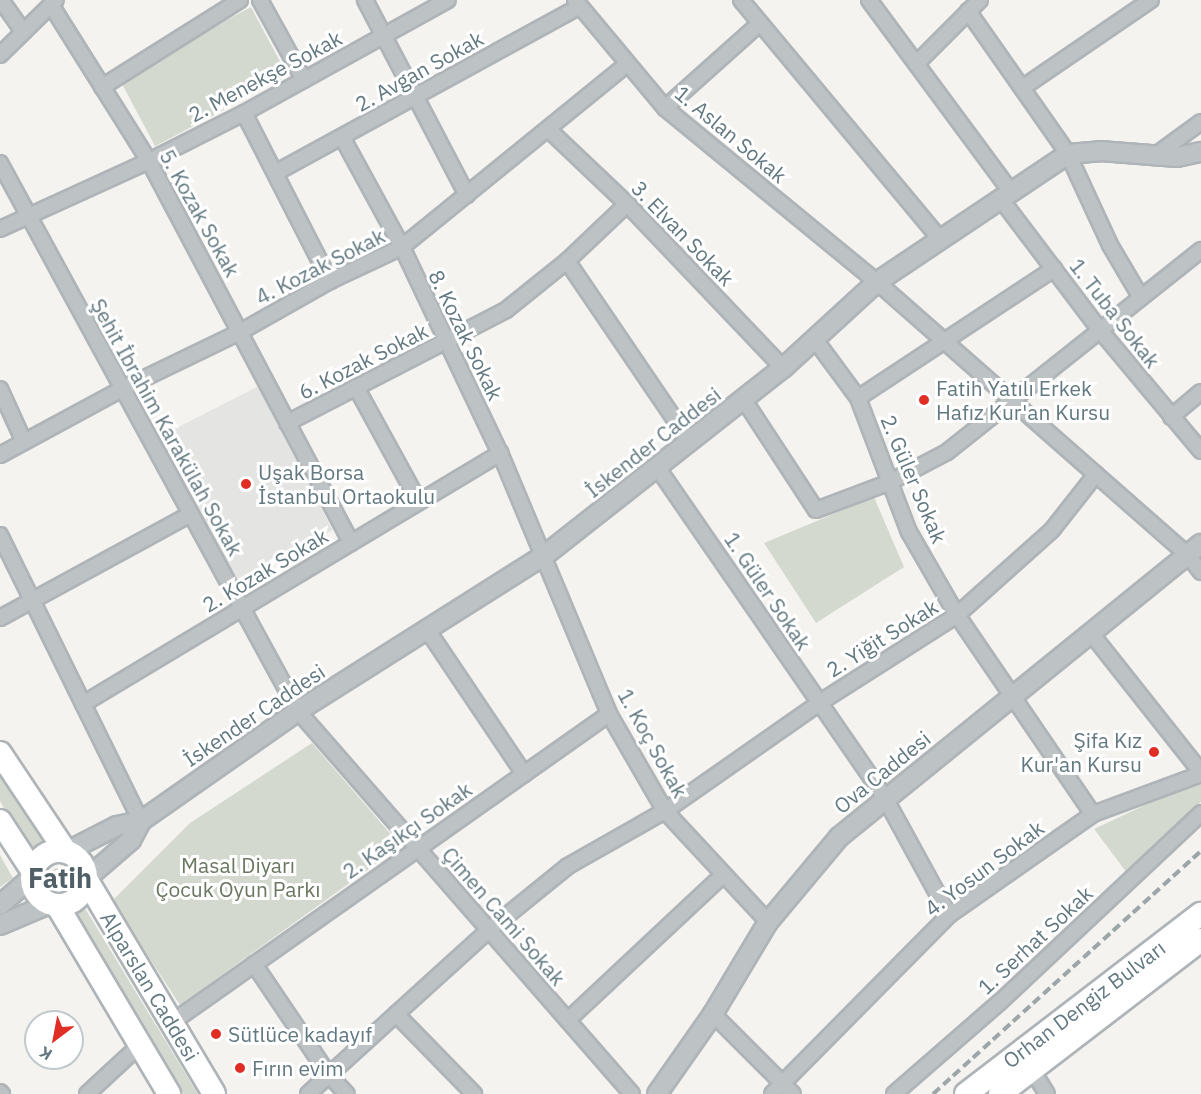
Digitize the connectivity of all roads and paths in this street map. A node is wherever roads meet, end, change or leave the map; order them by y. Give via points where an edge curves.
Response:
1 (1, 0) edge
2 (240, 0) edge
3 (260, 0) edge
4 (365, 0) edge
5 (448, 0) edge
6 (741, 0) edge
7 (869, 0) edge
8 (980, 0) edge
9 (1150, 0) edge
10 (53, 2) edge
11 (578, 3) edge
12 (968, 11) junction
13 (760, 23) junction
14 (23, 31) junction
15 (383, 35) junction
16 (0, 55) edge
17 (917, 63) junction
18 (626, 65) junction
19 (303, 80) junction
20 (102, 87) junction
21 (1022, 88) junction
22 (416, 96) junction
23 (665, 108) junction
24 (244, 113) junction
25 (1201, 122) edge
26 (549, 130) junction
27 (342, 137) junction
28 (1201, 152) edge
29 (1068, 154) junction
30 (1153, 157) junction
31 (149, 161) junction
32 (0, 163) edge
33 (277, 172) junction
34 (467, 195) junction
35 (1006, 195) junction
36 (627, 204) junction
37 (28, 216) junction
38 (0, 228) edge
39 (939, 237) junction
40 (402, 247) junction
41 (1201, 249) edge
42 (567, 261) junction
43 (1054, 269) junction
44 (330, 281) junction
45 (877, 282) junction
46 (1140, 296) junction
47 (1099, 329) junction
48 (240, 332) junction
49 (816, 341) junction
50 (945, 341) junction
51 (445, 342) junction
52 (783, 368) junction
53 (356, 387) junction
54 (0, 389) edge
55 (122, 389) junction
56 (1201, 392) edge
57 (858, 398) junction
58 (744, 400) junction
59 (1011, 400) junction
60 (1171, 417) junction
61 (287, 423) junction
62 (24, 442) junction
63 (690, 442) junction
64 (1201, 451) edge
65 (500, 453) junction
66 (0, 455) edge
67 (657, 467) junction
68 (1096, 474) junction
69 (888, 483) junction
70 (419, 502) junction
71 (191, 514) junction
72 (0, 535) edge
73 (351, 543) junction
74 (1194, 549) edge
75 (545, 555) junction
76 (1201, 572) edge
77 (32, 601) junction
78 (242, 609) junction
79 (957, 615) junction
80 (0, 618) edge
81 (426, 628) junction
82 (1090, 632) junction
83 (1012, 695) junction
84 (819, 703) junction
85 (83, 704) junction
86 (298, 711) junction
87 (609, 714) junction
88 (0, 753) edge
89 (1201, 773) edge
90 (524, 774) junction
91 (885, 798) junction
92 (665, 811) junction
93 (1201, 813) edge
94 (1093, 814) junction
95 (0, 821) edge
96 (141, 821) junction
97 (418, 849) junction
98 (66, 852) junction
99 (32, 874) junction
100 (722, 876) junction
101 (86, 879) junction
102 (53, 904) junction
103 (0, 905) edge
104 (1201, 914) edge
105 (949, 915) junction
106 (768, 922) junction
107 (0, 925) edge
108 (489, 930) junction
109 (1201, 940) edge
110 (254, 964) junction
111 (396, 1014) junction
112 (713, 1014) junction
113 (568, 1020) junction
114 (171, 1023) junction
115 (140, 1045) junction
116 (1032, 1070) junction
117 (329, 1075) junction
118 (788, 1089) edge
119 (87, 1094) edge
120 (169, 1094) edge
121 (214, 1094) edge
122 (308, 1094) edge
123 (347, 1094) edge
124 (474, 1094) edge
125 (632, 1094) edge
126 (657, 1094) edge
127 (772, 1094) edge
128 (894, 1094) edge
129 (966, 1094) edge
130 (1000, 1094) edge
131 (1047, 1094) edge

1 - 14 street
2 - 20 street
3 - 19 street
4 - 15 street
5 - 15 street, 2. Menekşe Sokak
6 - 13 street
7 - 17 street, 1. Tuba Sokak
8 - 12 street
9 - 21 street
10 - 14 street
10 - 20 street, 5. Kozak Sokak
11 - 18 street, 1. Aslan Sokak
11 - 22 street, 2. Avgan Sokak
12 - 17 street
12 - 21 street
13 - 23 street
13 - 39 street
14 - 16 street
15 - 19 street, 2. Menekşe Sokak
15 - 22 street
17 - 35 street, 1. Tuba Sokak
18 - 23 street, 1. Aslan Sokak
18 - 26 street, 4. Kozak Sokak
19 - 24 street, 2. Menekşe Sokak
20 - 31 street, 5. Kozak Sokak
21 - 29 street
22 - 27 street, 2. Avgan Sokak
22 - 34 street
23 - 45 street, 1. Aslan Sokak
24 - 31 street, 2. Menekşe Sokak
24 - 33 street
25 - 30 street
26 - 34 street, 4. Kozak Sokak
26 - 36 street, 3. Elvan Sokak
27 - 33 street, 2. Avgan Sokak
27 - 40 street, 8. Kozak Sokak
28 - 30 street, İskender Caddesi
29 - 30 street, İskender Caddesi via 1100,151
29 - 35 street, İskender Caddesi
29 - 46 street via 1110,245
31 - 37 street, 2. Menekşe Sokak
31 - 48 street, 5. Kozak Sokak
32 - 37 street, Şehit İbrahim Karakülah Sokak
33 - 44 street
34 - 40 street, 4. Kozak Sokak
35 - 39 street, İskender Caddesi
35 - 43 street, 1. Tuba Sokak
36 - 42 street, 6. Kozak Sokak
36 - 52 street, 3. Elvan Sokak
37 - 38 street, 2. Menekşe Sokak
37 - 55 street, Şehit İbrahim Karakülah Sokak
39 - 45 street, İskender Caddesi
40 - 44 street, 4. Kozak Sokak
40 - 51 street, 8. Kozak Sokak
41 - 46 street
42 - 51 street, 6. Kozak Sokak via 506,310
42 - 63 street
43 - 47 street, 1. Tuba Sokak
43 - 50 street
44 - 48 street, 4. Kozak Sokak
45 - 49 street, İskender Caddesi
45 - 50 street, 1. Aslan Sokak
46 - 47 street
47 - 59 street
47 - 60 street, 1. Tuba Sokak
48 - 55 street, 4. Kozak Sokak
48 - 61 street, 5. Kozak Sokak
49 - 52 street, İskender Caddesi
49 - 57 street, 2. Güler Sokak
50 - 57 street
50 - 59 street, 1. Aslan Sokak
51 - 53 street, 6. Kozak Sokak
51 - 65 street, 8. Kozak Sokak
52 - 58 street, İskender Caddesi
53 - 61 street, 6. Kozak Sokak
53 - 70 street
54 - 62 street
55 - 62 street, 4. Kozak Sokak
55 - 71 street, Şehit İbrahim Karakülah Sokak
56 - 60 street
57 - 69 street, 2. Güler Sokak
58 - 63 street, İskender Caddesi
58 - 69 street via 816,510
59 - 68 street, 1. Aslan Sokak
59 - 69 street via 947,452
60 - 64 street, 1. Tuba Sokak
61 - 73 street, 5. Kozak Sokak
62 - 66 street, 4. Kozak Sokak
63 - 67 street, İskender Caddesi
65 - 70 street, 2. Kozak Sokak
65 - 75 street, 8. Kozak Sokak
67 - 75 street, İskender Caddesi
67 - 84 street, 1. Güler Sokak
68 - 74 street, 1. Aslan Sokak
68 - 79 street, 2. Yiğit Sokak via 1052,530
69 - 79 street, 2. Güler Sokak via 909,532
70 - 73 street, 2. Kozak Sokak
71 - 77 street
71 - 78 street, Şehit İbrahim Karakülah Sokak
72 - 77 street
73 - 78 street, 2. Kozak Sokak
74 - 76 street, 1. Aslan Sokak
74 - 82 street, Ova Caddesi
75 - 81 street, İskender Caddesi
75 - 87 street, 1. Koç Sokak
77 - 80 street
77 - 85 street
78 - 85 street, 2. Kozak Sokak
78 - 86 street, Şehit İbrahim Karakülah Sokak
79 - 83 street, 2. Güler Sokak
79 - 84 street, 2. Yiğit Sokak
81 - 86 street, İskender Caddesi
81 - 90 street
82 - 83 street, Ova Caddesi
82 - 89 street
83 - 91 street, Ova Caddesi
83 - 94 street, 2. Güler Sokak
84 - 91 street, 1. Güler Sokak
84 - 92 street, 2. Yiğit Sokak
85 - 96 street
86 - 96 street, İskender Caddesi
86 - 97 street, Çimen Cami Sokak
87 - 90 street, 2. Kaşıkçı Sokak
87 - 92 street, 1. Koç Sokak
88 - 98 main road, Alparslan Caddesi
89 - 94 street, 4. Yosun Sokak
90 - 97 street, 2. Kaşıkçı Sokak
91 - 105 street, 1. Güler Sokak
91 - 106 street, Ova Caddesi via 838,837
92 - 100 street, 1. Koç Sokak
92 - 108 street, 2. Yiğit Sokak via 568,866
93 - 128 street, 1. Serhat Sokak via 1000,1002
94 - 105 street, 4. Yosun Sokak
95 - 99 main road, Alparslan Caddesi
96 - 98 street via 117,826
96 - 101 street via 130,840
97 - 108 street, Çimen Cami Sokak
97 - 110 street, 2. Kaşıkçı Sokak
98 - 99 main road via 49,852
98 - 101 main road, Alparslan Caddesi via 81,862
99 - 102 main road, Alparslan Caddesi via 36,894
99 - 103 street
100 - 106 street, 1. Koç Sokak
100 - 113 street
101 - 102 main road, Alparslan Caddesi via 80,895
101 - 114 main road, Alparslan Caddesi
102 - 107 street
102 - 115 main road, Alparslan Caddesi
104 - 129 main road, Orhan Dengiz Bulvarı
105 - 118 street, 4. Yosun Sokak
106 - 112 street, Ova Caddesi
108 - 111 street, 2. Yiğit Sokak
108 - 113 street, Çimen Cami Sokak
109 - 116 main road, Orhan Dengiz Bulvarı
110 - 114 street, 2. Kaşıkçı Sokak
110 - 117 street
111 - 117 street, 2. Yiğit Sokak
111 - 124 street
112 - 118 street
112 - 126 street, Ova Caddesi
113 - 125 street, Çimen Cami Sokak
114 - 121 main road, Alparslan Caddesi
115 - 119 street
115 - 120 main road, Alparslan Caddesi
116 - 130 main road, Orhan Dengiz Bulvarı
116 - 131 street
117 - 122 street, 2. Yiğit Sokak
117 - 123 street
118 - 127 street, 4. Yosun Sokak

